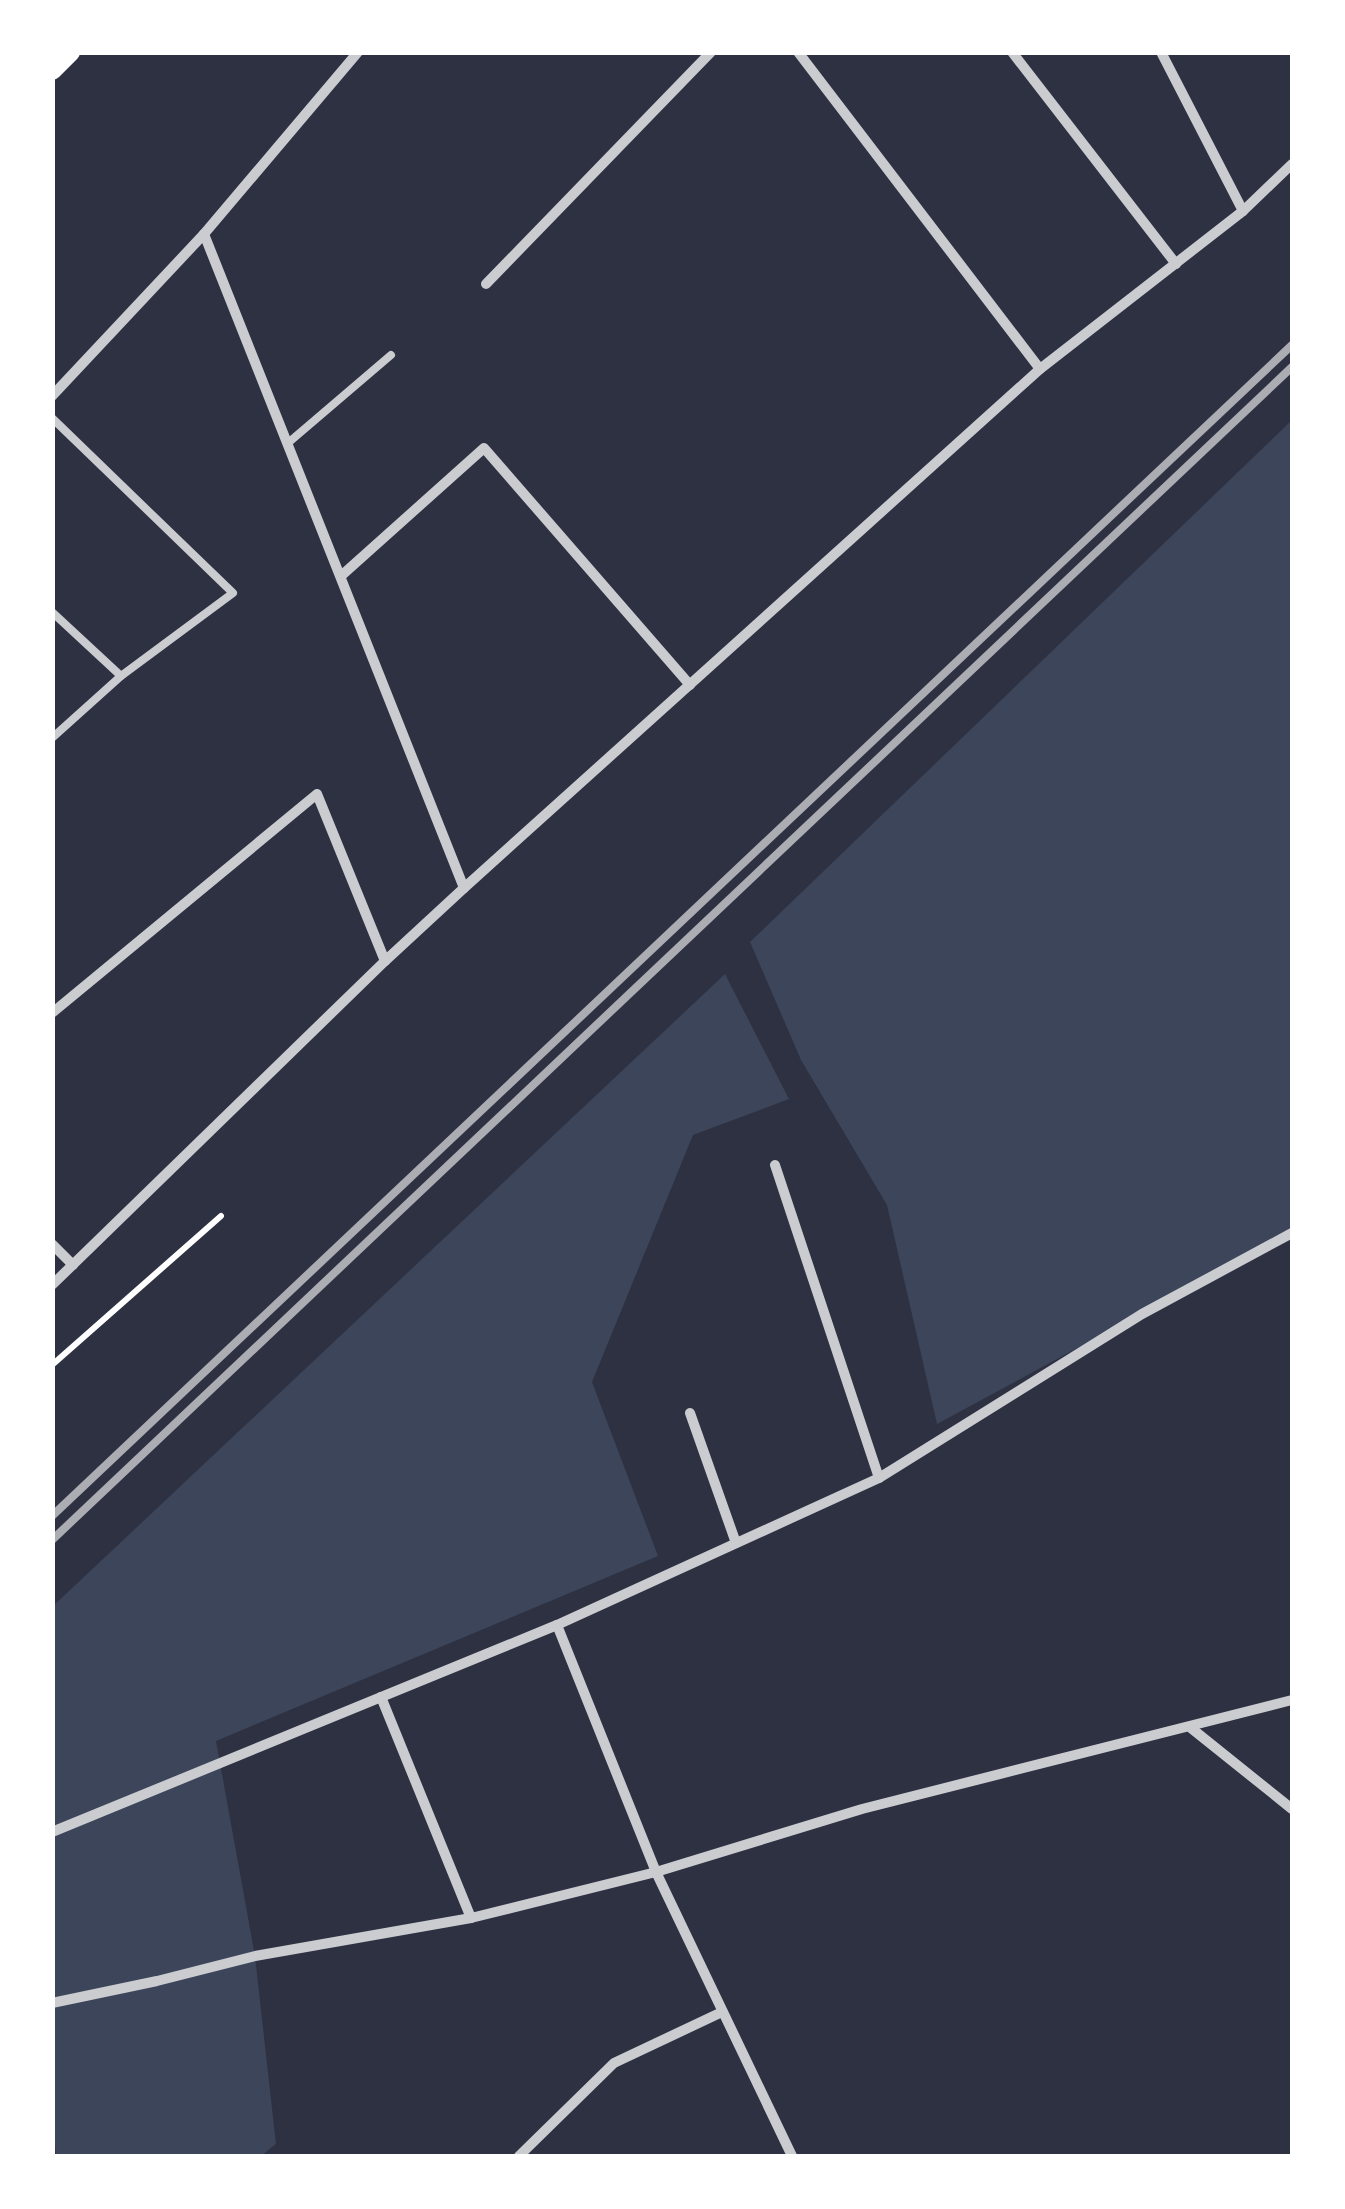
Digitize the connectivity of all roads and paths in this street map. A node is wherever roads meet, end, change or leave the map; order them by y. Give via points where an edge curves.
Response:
1 (70, 52) edge
2 (358, 52) edge
3 (711, 52) edge
4 (798, 52) edge
5 (1012, 52) edge
6 (1160, 52) edge
7 (52, 70) edge
8 (1292, 164) edge
9 (1243, 212) junction
10 (204, 234) junction
11 (1176, 264) junction
12 (486, 284) dead end
13 (391, 356) dead end
14 (1040, 369) junction
15 (52, 396) edge
16 (52, 418) edge
17 (288, 443) junction
18 (341, 576) junction
19 (52, 612) edge
20 (121, 676) junction
21 (690, 685) junction
22 (52, 738) edge
23 (464, 888) junction
24 (386, 961) junction
25 (52, 1013) edge
26 (774, 1164) dead end
27 (221, 1216) dead end
28 (1292, 1232) edge
29 (52, 1244) edge
30 (73, 1266) junction
31 (52, 1284) edge
32 (52, 1365) edge
33 (690, 1414) dead end
34 (879, 1478) junction
35 (736, 1543) junction
36 (557, 1625) junction
37 (381, 1697) junction
38 (1292, 1700) edge
39 (1191, 1728) junction
40 (1292, 1808) edge
41 (52, 1832) edge
42 (656, 1872) junction
43 (471, 1918) junction
44 (52, 2002) edge
45 (722, 2012) junction
46 (788, 2155) edge
47 (519, 2156) edge

1 - 7 main road
2 - 10 street
3 - 12 street
4 - 14 street
5 - 11 street
6 - 9 street
8 - 9 street
9 - 11 street
10 - 15 street
10 - 17 street
11 - 14 street
13 - 17 lane
14 - 21 street
16 - 20 lane via 233,593
17 - 18 street
18 - 21 street via 484,448
18 - 23 street
19 - 20 lane
20 - 22 lane
21 - 23 street
23 - 24 street
24 - 25 street via 317,794
24 - 30 street
26 - 34 street
27 - 32 path
28 - 34 street via 1142,1314
29 - 30 street
30 - 31 street
33 - 35 street
34 - 35 street
35 - 36 street
36 - 37 street
36 - 42 street
37 - 41 street
37 - 43 street
38 - 39 street
39 - 40 street
39 - 42 street via 862,1809
42 - 43 street
42 - 45 street
43 - 44 street via 255,1956
45 - 46 street
45 - 47 street via 614,2063

